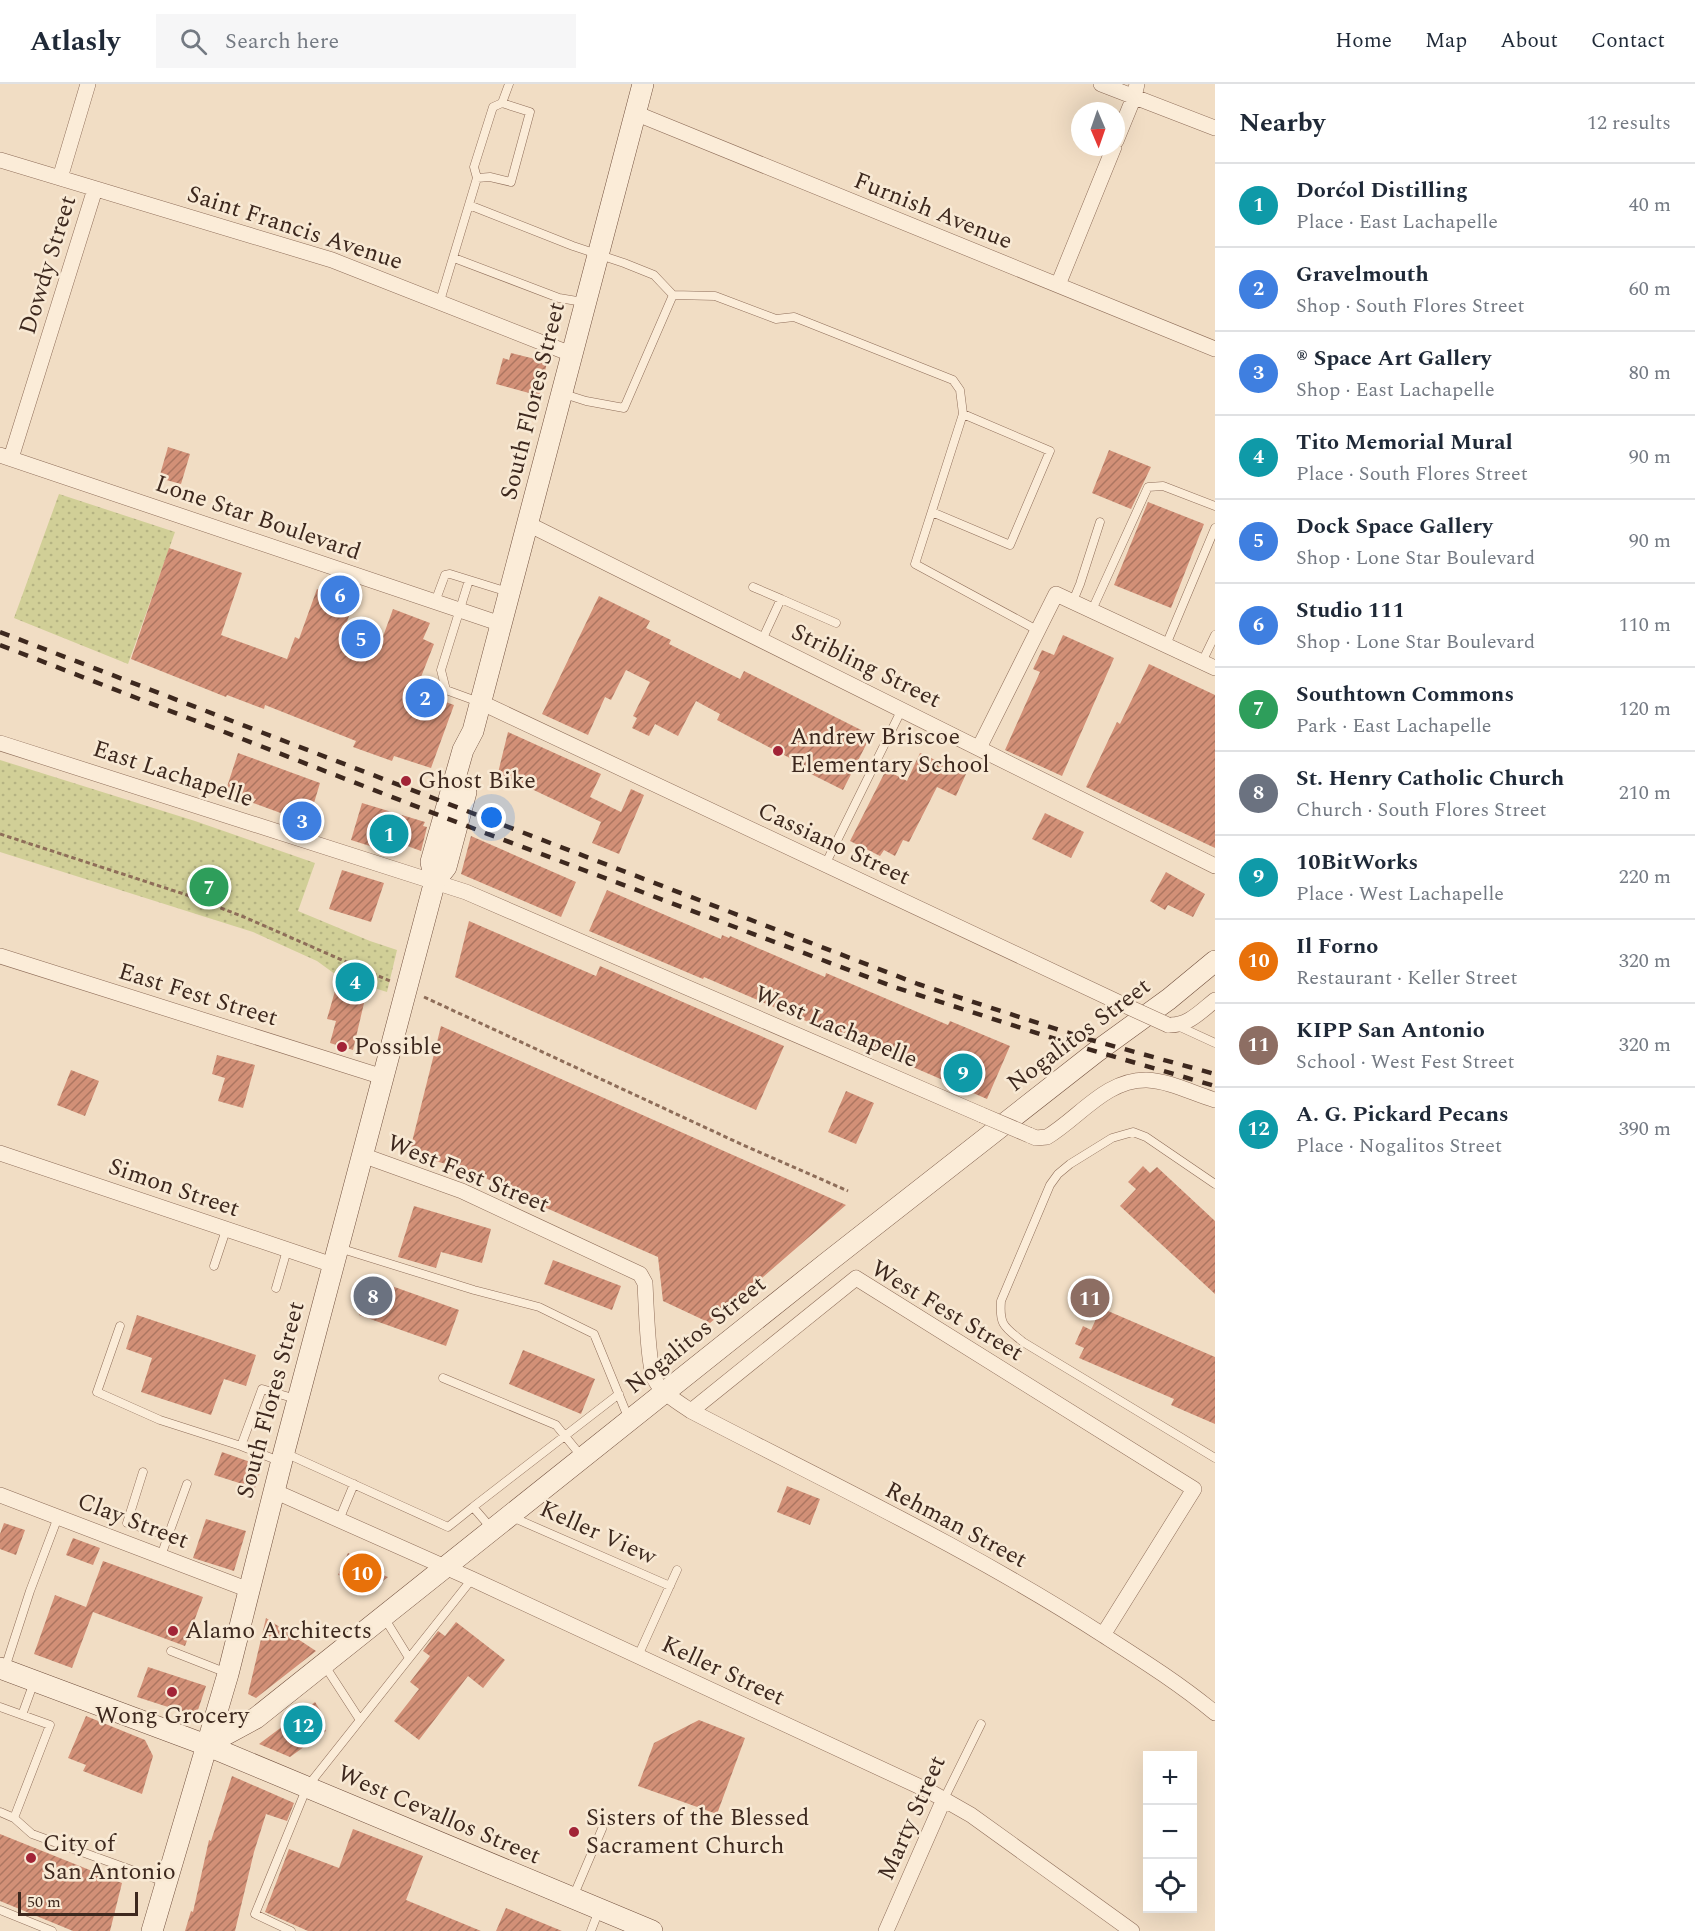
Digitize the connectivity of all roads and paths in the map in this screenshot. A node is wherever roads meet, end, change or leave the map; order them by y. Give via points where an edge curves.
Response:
1 (88, 84) edge
2 (509, 84) edge
3 (643, 84) edge
4 (1101, 84) edge
5 (1136, 90) edge
6 (502, 103) junction
7 (636, 112) junction
8 (1125, 118) edge
9 (1215, 128) edge
10 (1110, 156) edge
11 (0, 160) edge
12 (60, 178) junction
13 (477, 178) junction
14 (95, 189) junction
15 (469, 205) junction
16 (598, 254) junction
17 (454, 258) junction
18 (1058, 285) junction
19 (673, 295) junction
20 (440, 301) junction
21 (585, 303) junction
22 (1215, 349) edge
23 (571, 354) junction
24 (561, 393) junction
25 (963, 414) junction
26 (6, 457) edge
27 (1215, 506) edge
28 (932, 512) junction
29 (1100, 522) dead end
30 (528, 524) junction
31 (1215, 528) edge
32 (469, 580) junction
33 (753, 587) dead end
34 (509, 592) junction
35 (781, 599) junction
36 (1073, 601) junction
37 (435, 602) junction
38 (459, 610) junction
39 (1092, 610) junction
40 (836, 623) dead end
41 (501, 624) junction
42 (1037, 630) junction
43 (1215, 635) edge
44 (762, 640) junction
45 (1166, 645) junction
46 (1208, 665) edge
47 (480, 702) junction
48 (902, 709) junction
49 (0, 743) edge
50 (979, 748) junction
51 (0, 834) edge
52 (825, 865) junction
53 (1215, 867) edge
54 (435, 881) junction
55 (0, 956) edge
56 (1215, 961) edge
57 (390, 981) dead end
58 (424, 997) dead end
59 (1215, 1000) edge
60 (1173, 1026) junction
61 (1215, 1043) edge
62 (383, 1077) junction
63 (1215, 1100) edge
64 (0, 1153) edge
65 (362, 1155) junction
66 (1215, 1184) edge
67 (848, 1191) dead end
68 (226, 1230) junction
69 (287, 1250) junction
70 (335, 1256) junction
71 (214, 1266) dead end
72 (276, 1288) dead end
73 (120, 1326) dead end
74 (443, 1378) dead end
75 (666, 1393) junction
76 (619, 1394) junction
77 (298, 1399) junction
78 (691, 1411) junction
79 (629, 1421) junction
80 (566, 1436) junction
81 (241, 1446) junction
82 (282, 1457) junction
83 (583, 1458) junction
84 (1215, 1458) edge
85 (143, 1472) dead end
86 (187, 1484) dead end
87 (354, 1484) junction
88 (274, 1491) junction
89 (0, 1495) edge
90 (473, 1507) junction
91 (510, 1516) junction
92 (58, 1517) junction
93 (339, 1520) junction
94 (493, 1530) junction
95 (168, 1536) junction
96 (161, 1556) junction
97 (446, 1568) junction
98 (677, 1570) dead end
99 (472, 1579) junction
100 (670, 1586) junction
101 (249, 1590) junction
102 (384, 1617) junction
103 (1103, 1635) junction
104 (171, 1651) dead end
105 (638, 1656) junction
106 (410, 1658) junction
107 (324, 1664) junction
108 (2, 1669) edge
109 (228, 1674) junction
110 (34, 1680) junction
111 (0, 1707) edge
112 (1215, 1713) edge
113 (22, 1715) junction
114 (360, 1720) junction
115 (981, 1724) dead end
116 (206, 1745) junction
117 (307, 1787) junction
118 (944, 1799) junction
119 (0, 1812) edge
120 (14, 1818) junction
121 (602, 1829) dead end
122 (166, 1883) junction
123 (573, 1898) junction
124 (599, 1909) junction
125 (0, 1910) edge
126 (52, 1931) edge
127 (152, 1931) edge
128 (291, 1931) edge
129 (591, 1931) edge
130 (652, 1931) edge
131 (886, 1931) edge
132 (1132, 1931) edge

1 - 12 street, Dowdy Street
2 - 6 lane
3 - 7 main road, South Flores Street
4 - 5 street
5 - 8 street
5 - 9 street
6 - 13 lane via 493,107 474,167
6 - 13 lane via 530,112 511,182
7 - 16 main road, South Flores Street
7 - 18 street, Furnish Avenue
10 - 18 street
11 - 12 street, Saint Francis Avenue
12 - 14 street, Saint Francis Avenue
13 - 15 lane
14 - 20 street, Saint Francis Avenue via 332,260
14 - 26 street, Dowdy Street
15 - 16 lane
15 - 17 lane
16 - 19 lane via 654,275
16 - 21 main road, South Flores Street
17 - 20 lane
17 - 21 lane via 559,298
18 - 22 street, Furnish Avenue
19 - 24 lane via 624,408
19 - 25 lane via 715,296 776,319 794,317 953,380 960,390
20 - 23 street, Saint Francis Avenue
21 - 23 main road, South Flores Street
23 - 24 main road, South Flores Street
24 - 30 main road, South Flores Street
25 - 28 lane
25 - 28 lane via 1050,451 1010,545
26 - 37 street, Lone Star Boulevard
27 - 39 lane via 1163,486 1148,488
28 - 42 lane via 915,564
29 - 36 lane
30 - 34 main road, South Flores Street
30 - 44 street, Stribling Street
31 - 45 lane
32 - 34 lane
32 - 37 lane via 445,575
32 - 38 lane
33 - 35 lane
34 - 41 main road, South Flores Street
35 - 40 lane
35 - 44 lane
36 - 39 street
36 - 42 street via 1056,594
37 - 38 street, Lone Star Boulevard
38 - 41 street, Lone Star Boulevard
38 - 47 lane via 441,670 446,690
39 - 45 street
41 - 47 main road, South Flores Street
42 - 50 street
43 - 46 lane
44 - 48 street, Stribling Street
45 - 46 street
47 - 52 street, Cassiano Street
47 - 54 main road, South Flores Street via 473,731 475,756 459,823 446,867
48 - 50 street, Stribling Street
48 - 52 lane
49 - 54 street, East Lachapelle
50 - 53 street, Stribling Street
51 - 57 path via 206,902
52 - 60 street, Cassiano Street, bridge
54 - 62 main road, South Flores Street
54 - 63 street, West Lachapelle, bridge via 1036,1138 1047,1137 1103,1094 1127,1082 1148,1080
55 - 62 street, East Fest Street
56 - 75 main road, Nogalitos Street
58 - 67 path
59 - 60 street via 1187,1023
60 - 61 lane
62 - 65 main road, South Flores Street
64 - 68 street, Simon Street
65 - 70 main road, South Flores Street
65 - 75 street, West Fest Street via 462,1191 640,1274 645,1283 655,1380
66 - 84 lane via 1146,1137 1133,1132 1112,1138 1070,1164 1050,1185 1001,1301 999,1316 1005,1327 1023,1342
68 - 69 street, Simon Street
68 - 71 lane
69 - 70 street, Simon Street
69 - 72 lane
70 - 76 lane via 539,1307 594,1334
70 - 77 main road, South Flores Street
73 - 81 lane via 97,1392 160,1420
74 - 80 lane via 556,1425
75 - 78 street, Rehman Street
75 - 79 main road, Nogalitos Street
76 - 79 lane
76 - 80 lane
77 - 81 lane via 262,1389
77 - 82 main road, South Flores Street
78 - 103 street, Rehman Street via 966,1554
78 - 103 street, West Fest Street via 856,1278 1194,1489
79 - 83 main road, Nogalitos Street
80 - 83 lane
80 - 90 lane
81 - 82 lane
82 - 87 lane
82 - 88 main road, South Flores Street
83 - 91 main road, Nogalitos Street
85 - 95 lane via 127,1523
86 - 95 lane
87 - 90 lane via 448,1527
87 - 93 lane
88 - 93 street, Keller Street
88 - 101 main road, South Flores Street
89 - 92 street, Clay Street
90 - 94 lane
91 - 94 main road, Nogalitos Street
91 - 100 lane, Keller View
92 - 96 street, Clay Street
92 - 108 lane
93 - 97 street, Keller Street
94 - 97 main road, Nogalitos Street
95 - 96 lane
96 - 101 street, Clay Street
97 - 99 street, Keller Street
97 - 102 main road, Nogalitos Street
98 - 100 lane
99 - 105 street, Keller Street
99 - 106 lane
100 - 105 lane
101 - 109 main road, South Flores Street
102 - 106 lane
102 - 107 main road, Nogalitos Street
103 - 112 street, Rehman Street via 1185,1688
104 - 109 lane
105 - 118 street, Keller Street
106 - 114 lane
107 - 114 lane
107 - 116 main road, Nogalitos Street via 256,1718
108 - 110 main road, West Cevallos Street
109 - 116 main road, South Flores Street
110 - 113 lane
110 - 116 main road, West Cevallos Street
111 - 113 lane
113 - 120 lane via 50,1725
114 - 117 lane
115 - 118 lane, Marty Street
116 - 117 main road, West Cevallos Street
116 - 122 main road, South Flores Street
117 - 123 main road, West Cevallos Street
117 - 128 lane via 255,1914
118 - 131 street, Marty Street
118 - 132 street, Keller Street
119 - 120 lane
120 - 122 lane via 32,1834
121 - 123 lane
122 - 127 main road, South Flores Street
123 - 124 main road, West Cevallos Street
124 - 129 lane
124 - 130 main road, West Cevallos Street
125 - 126 lane

